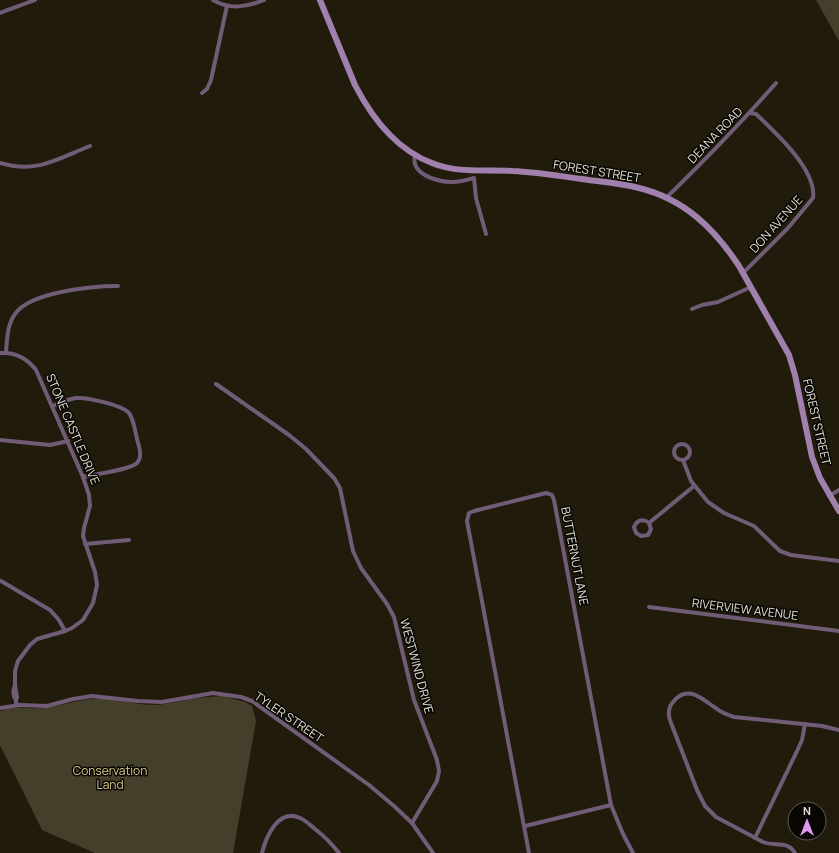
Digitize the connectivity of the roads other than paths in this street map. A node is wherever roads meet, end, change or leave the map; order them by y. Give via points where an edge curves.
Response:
1 (35, 0) edge
2 (213, 0) edge
3 (264, 0) edge
4 (320, 0) edge
5 (227, 6) junction
6 (0, 13) edge
7 (776, 84) dead end
8 (202, 93) dead end
9 (750, 113) junction
10 (90, 146) dead end
11 (415, 156) junction
12 (0, 162) edge
13 (473, 171) junction
14 (474, 178) junction
15 (666, 198) junction
16 (486, 234) dead end
17 (743, 273) junction
18 (118, 286) dead end
19 (751, 286) junction
20 (692, 309) dead end
21 (0, 353) edge
22 (6, 353) junction
23 (216, 384) dead end
24 (53, 406) junction
25 (0, 440) edge
26 (68, 441) junction
27 (683, 460) junction
28 (83, 477) junction
29 (694, 486) junction
30 (839, 490) edge
31 (829, 496) junction
32 (839, 512) edge
33 (649, 523) junction
34 (129, 540) dead end
35 (85, 544) junction
36 (839, 561) edge
37 (1, 581) edge
38 (650, 607) dead end
39 (65, 631) junction
40 (839, 631) edge
41 (16, 706) junction
42 (0, 708) edge
43 (805, 724) junction
44 (839, 730) edge
45 (611, 805) junction
46 (412, 823) junction
47 (524, 826) junction
48 (755, 838) junction
49 (262, 853) edge
50 (339, 853) edge
51 (433, 853) edge
52 (529, 853) edge
53 (633, 853) edge
54 (796, 853) edge

1 - 6 street
2 - 5 street
3 - 5 street via 248,6
4 - 11 street, FOREST STREET via 361,97 388,132
5 - 8 street via 211,80
7 - 9 street, DEANA ROAD
9 - 15 street, DEANA ROAD
9 - 17 street, DON AVENUE via 756,114 793,152 804,167 814,192 813,198 788,228
10 - 12 street via 37,166 16,167
11 - 13 street, FOREST STREET via 440,167
11 - 14 street via 415,165 420,172 438,180 454,182
13 - 14 street
13 - 15 street, FOREST STREET via 514,171 603,182 638,188
14 - 16 street via 476,198
15 - 17 street, FOREST STREET via 694,214 712,230
17 - 19 street, FOREST STREET
18 - 22 street via 79,289 28,302 12,319
19 - 20 street via 718,302
19 - 31 street, FOREST STREET via 789,355 812,457
21 - 22 street, STONE CASTLE DRIVE
22 - 24 street, STONE CASTLE DRIVE via 15,354 34,367
23 - 46 street, WESTWIND DRIVE via 289,435 334,478 340,488 353,551 361,568 394,617 414,700 437,760 437,780
24 - 26 street, STONE CASTLE DRIVE
24 - 28 street via 81,398 119,406 130,416 140,450 137,462 124,468
25 - 26 street via 50,445
26 - 28 street, STONE CASTLE DRIVE
27 - 27 street via 688,458 690,450 687,445 682,444 675,447 674,452 678,459
27 - 29 street
28 - 35 street, STONE CASTLE DRIVE via 90,503 83,532
29 - 33 street
29 - 36 street via 714,507 754,526 783,553
30 - 31 street
31 - 32 street, FOREST STREET
33 - 33 street via 642,520 637,523 634,529 637,535 644,536 649,533
34 - 35 street
35 - 39 street, STONE CASTLE DRIVE via 96,579 95,598 83,620
37 - 39 street via 50,610 60,620
38 - 40 street, RIVERVIEW AVENUE
39 - 41 street, STONE CASTLE DRIVE via 42,637 30,645 16,666 13,690
41 - 42 street, TYLER STREET
41 - 46 street, TYLER STREET via 47,706 92,696 162,702 213,693 241,697 252,701 368,785
43 - 44 street
43 - 48 street via 802,740
43 - 48 street via 724,714 692,694 679,696 670,706 671,723 705,806 716,816
45 - 47 street
45 - 47 street, BUTTERNUT LANE via 553,497 544,494 474,510 468,515 468,524
45 - 53 street, BUTTERNUT LANE
46 - 51 street, TYLER STREET
47 - 52 street, BUTTERNUT LANE
48 - 54 street via 767,844 788,845
49 - 50 street via 275,825 283,818 294,816 301,818 321,834

